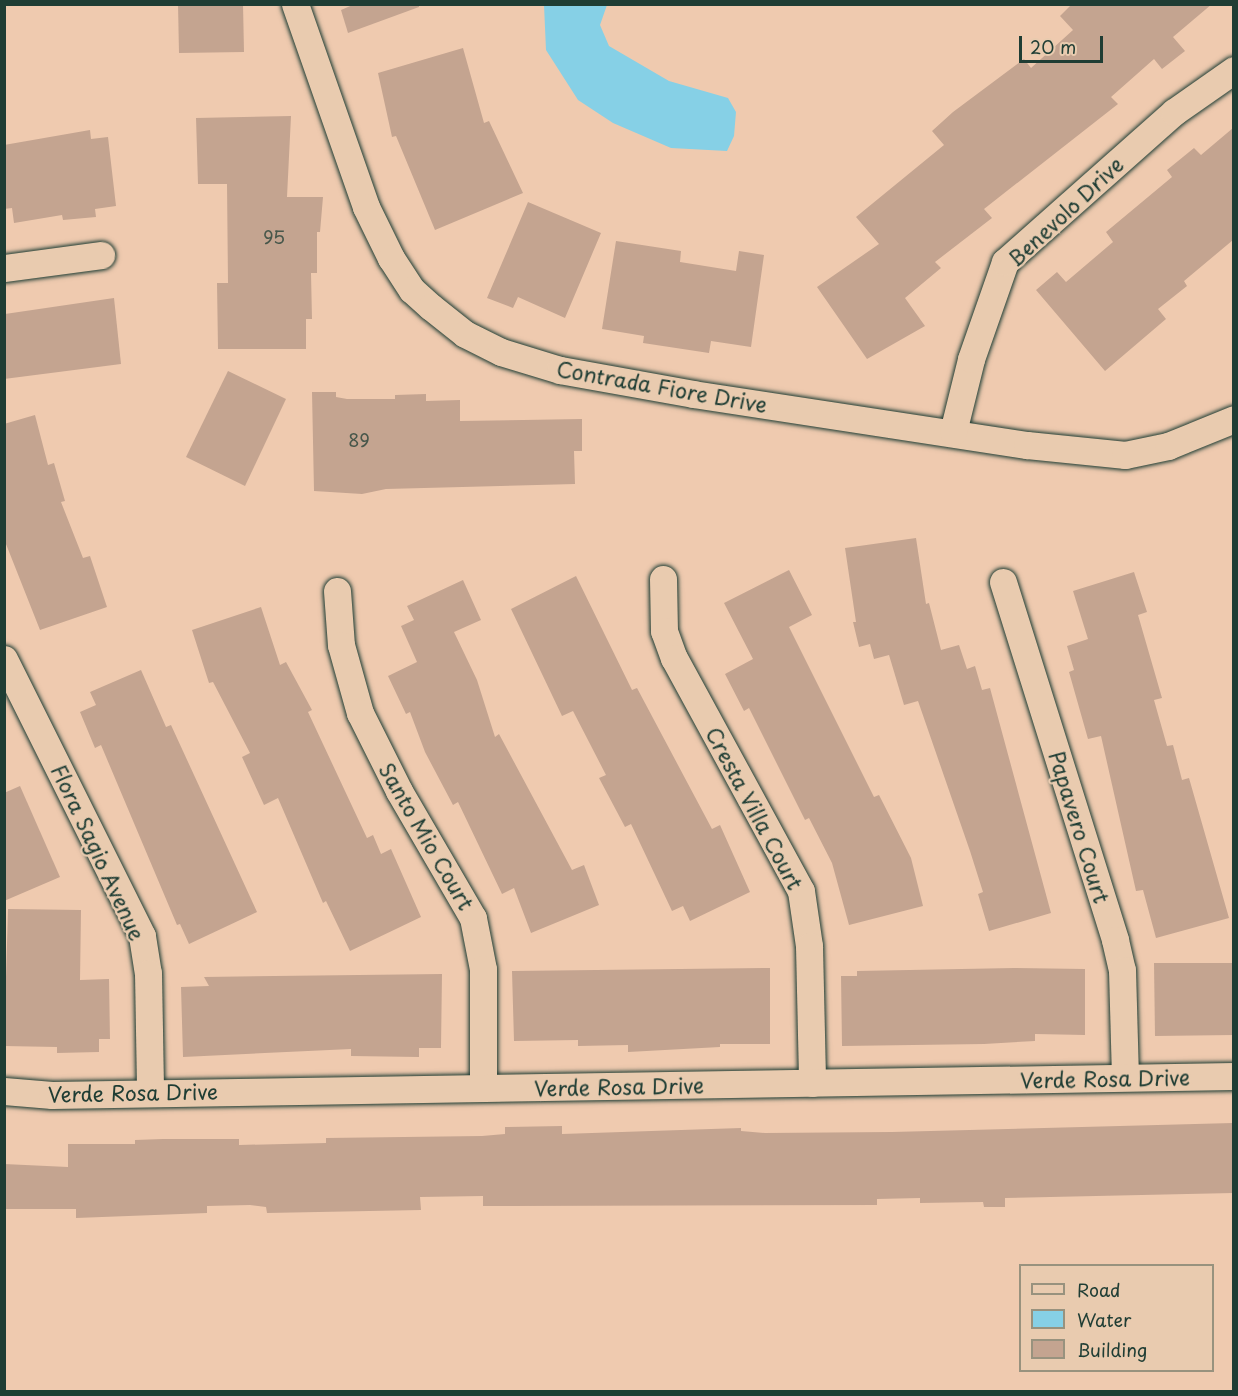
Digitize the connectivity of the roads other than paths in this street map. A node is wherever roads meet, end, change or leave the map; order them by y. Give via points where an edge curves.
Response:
1 (295, 4) edge
2 (1233, 70) edge
3 (101, 255) dead end
4 (4, 268) edge
5 (1233, 419) edge
6 (954, 432) junction
7 (663, 579) dead end
8 (1003, 582) dead end
9 (336, 591) dead end
10 (6, 665) edge
11 (1233, 1076) edge
12 (1125, 1077) junction
13 (812, 1083) junction
14 (483, 1088) junction
15 (4, 1091) edge
16 (150, 1092) junction

1 - 6 street, Contrada Fiore Drive via 379,236 412,290 465,334 501,352 560,370
2 - 6 street, Benevolo Drive via 1174,112 1005,262 974,349
3 - 4 street
5 - 6 street, Contrada Fiore Drive via 1168,446 1125,455 1027,445
7 - 13 street, Cresta Villa Court via 664,631 674,658 801,891 808,921
8 - 12 street, Papavero Court via 1115,940 1122,970
9 - 14 street, Santo Mio Court via 341,645 360,713 399,791 473,918 483,969
10 - 16 street, Flora Sagio Avenue via 142,936 148,973
11 - 12 street, Verde Rosa Drive
12 - 13 street, Verde Rosa Drive
13 - 14 street, Verde Rosa Drive
14 - 16 street, Verde Rosa Drive
15 - 16 street, Verde Rosa Drive via 52,1095

